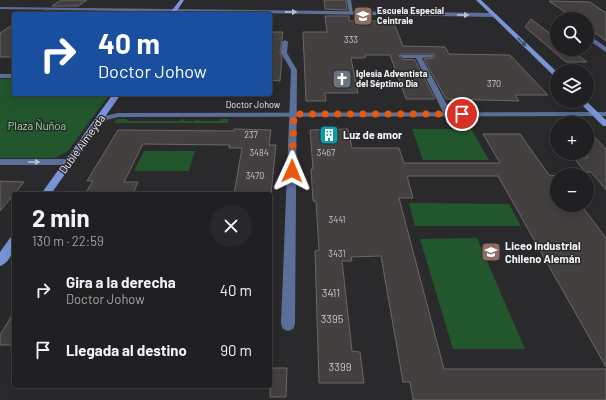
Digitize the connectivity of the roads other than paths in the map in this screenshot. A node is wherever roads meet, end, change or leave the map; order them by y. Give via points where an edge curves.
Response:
1 (182, 0) edge
2 (349, 0) edge
3 (478, 0) edge
4 (0, 8) edge
5 (173, 12) edge
6 (272, 13) edge
7 (351, 13) junction
8 (494, 15) junction
9 (594, 41) edge
10 (285, 42) dead end
11 (606, 50) edge
12 (403, 56) dead end
13 (418, 56) junction
14 (431, 56) dead end
15 (550, 69) edge
16 (0, 76) edge
17 (12, 76) edge
18 (116, 96) edge
19 (590, 108) edge
20 (106, 111) junction
21 (294, 114) junction
22 (448, 114) junction
23 (596, 114) junction
24 (606, 114) edge
25 (116, 115) junction
26 (99, 120) junction
27 (606, 124) edge
28 (0, 162) edge
29 (68, 162) junction
30 (47, 192) edge
31 (12, 244) edge
32 (0, 261) edge
33 (288, 324) dead end

1 - 5 main road
2 - 7 street
3 - 8 main road
4 - 5 street
6 -> 7 street
7 -> 8 street
8 -> 15 main road
9 - 11 street
10 - 21 street via 284,53 294,68
12 - 13 street
13 - 14 street
13 - 22 street
16 - 17 street
18 - 20 main road, Dublé Almeyda
19 - 23 main road
20 - 25 street, Doctor Johow
20 - 26 main road, Dublé Almeyda
21 - 22 street, Doctor Johow
21 - 25 street, Doctor Johow
21 - 33 street
22 - 23 street, Doctor Johow
23 - 24 street, Doctor Johow
23 - 27 main road
25 - 26 street, Doctor Johow
26 - 29 main road, Dublé Almeyda
28 -> 29 street
29 - 30 main road, Dublé Almeyda
31 - 32 main road

